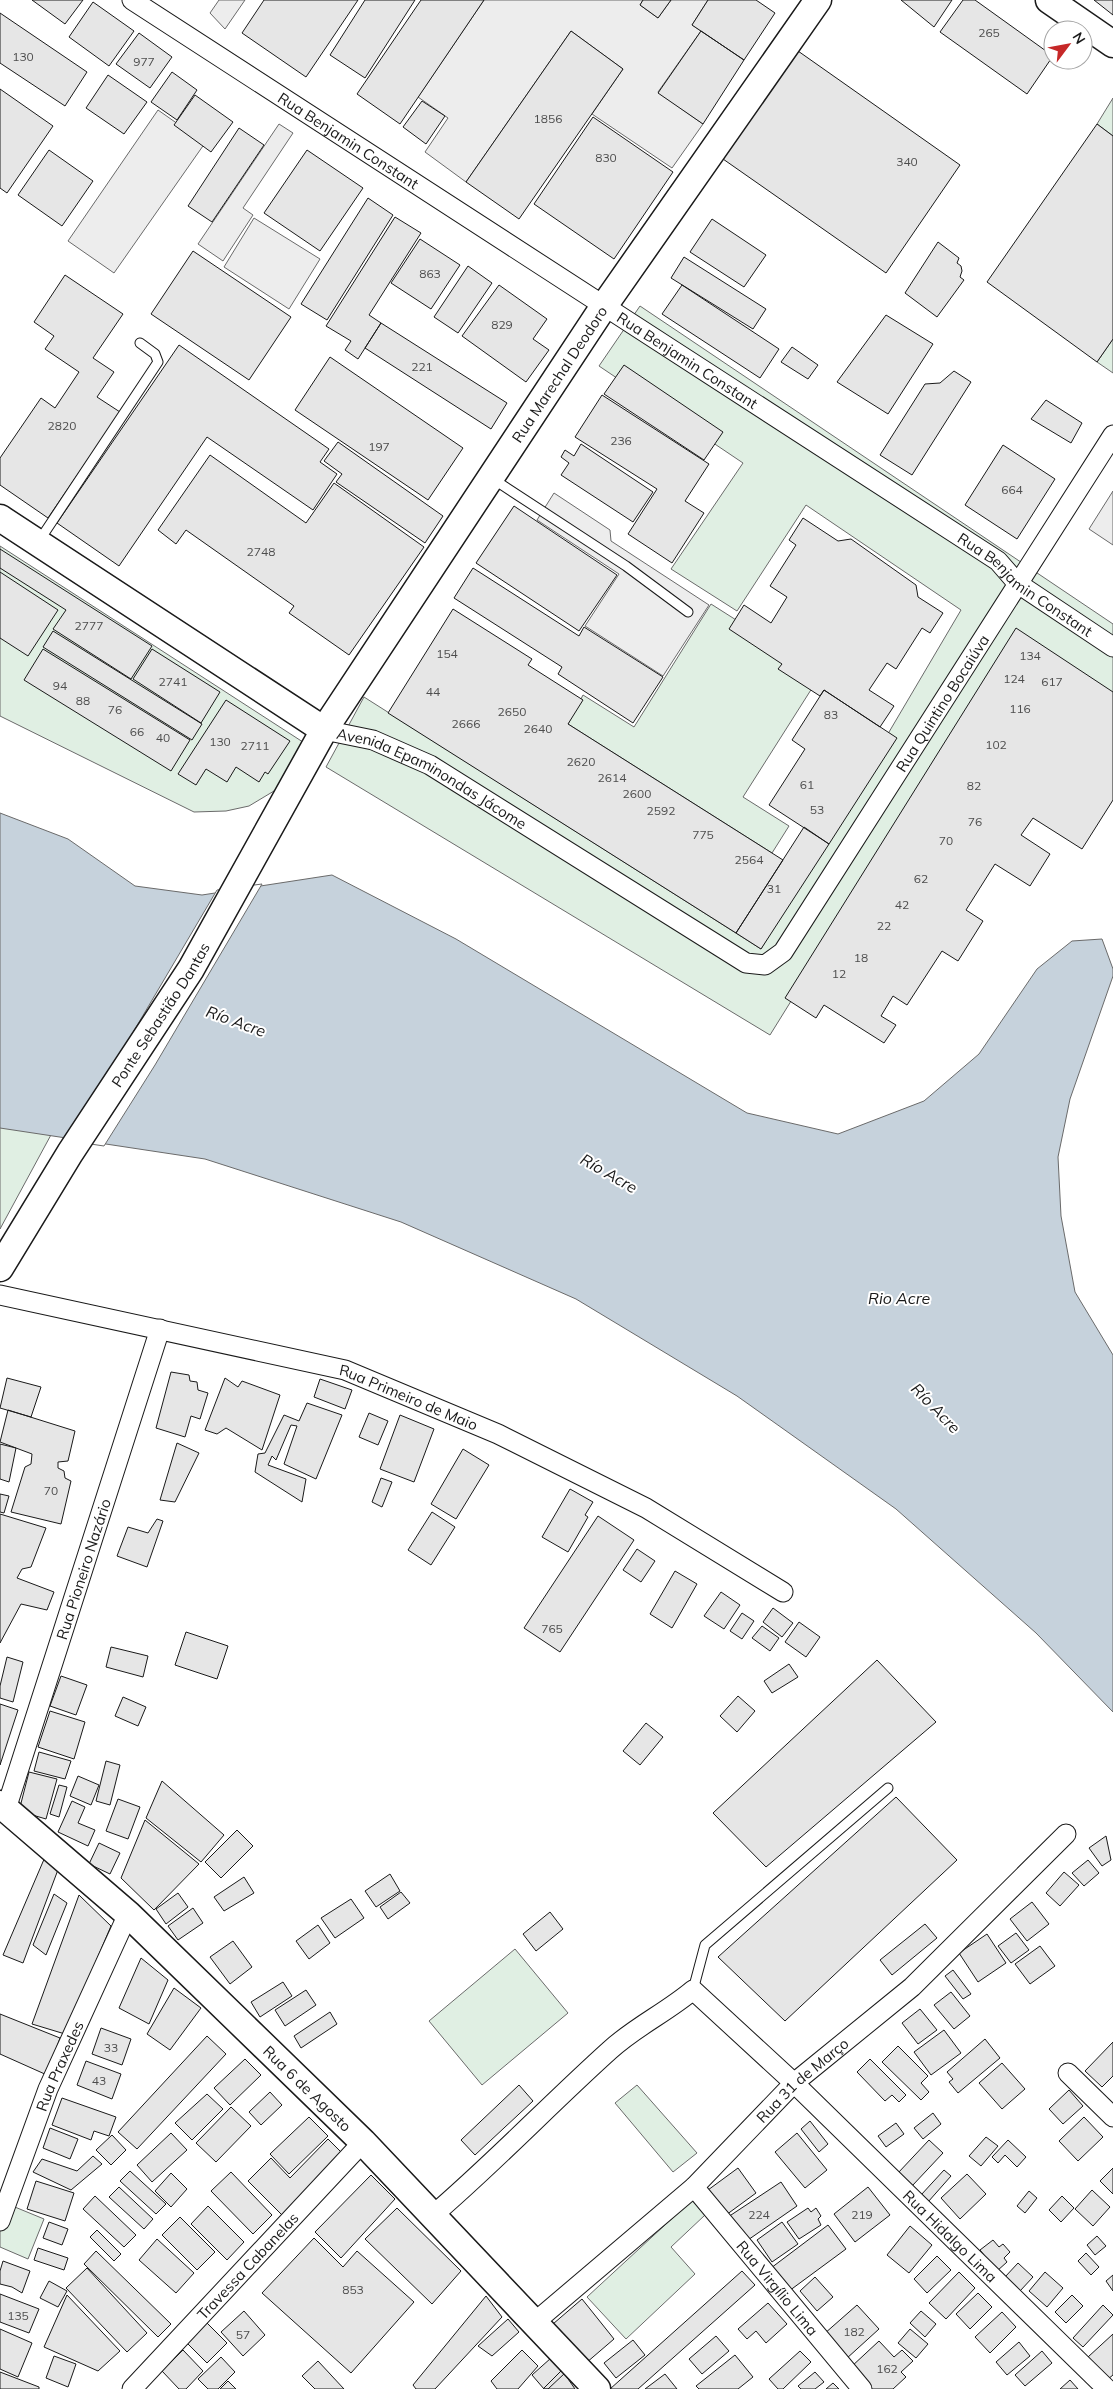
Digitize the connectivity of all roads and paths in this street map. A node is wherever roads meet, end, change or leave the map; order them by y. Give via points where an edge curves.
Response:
1 (132, 0) edge
2 (818, 0) edge
3 (1049, 0) edge
4 (1113, 44) edge
5 (604, 306) junction
6 (140, 343) dead end
7 (1113, 435) edge
8 (491, 478) junction
9 (0, 518) edge
10 (38, 543) junction
11 (1017, 583) junction
12 (688, 612) dead end
13 (1113, 647) edge
14 (324, 730) junction
15 (310, 755) joint
16 (765, 965) joint
17 (0, 1268) edge
18 (0, 1295) edge
19 (160, 1329) junction
20 (783, 1592) dead end
21 (888, 1788) dead end
22 (3, 1807) edge
23 (1066, 1834) dead end
24 (128, 1914) junction
25 (693, 1990) junction
26 (1068, 2073) dead end
27 (794, 2084) junction
28 (1113, 2117) edge
29 (363, 2142) junction
30 (694, 2186) junction
31 (432, 2216) junction
32 (0, 2221) edge
33 (534, 2322) junction
34 (143, 2385) edge
35 (597, 2389) edge
36 (862, 2389) edge
37 (1107, 2389) edge

1 - 5 street, Rua Benjamin Constant
2 - 5 main road, Rua Marechal Deodoro
3 - 4 main road
5 - 8 main road, Rua Marechal Deodoro
5 - 11 street, Rua Benjamin Constant via 998,561
6 - 10 lane via 155,354 158,362
7 - 11 street, Rua Quintino Bocaiúva
8 - 12 lane via 626,566
8 - 14 main road, Rua Marechal Deodoro
9 - 10 main road, Avenida Epaminondas Jácome
10 - 14 main road, Avenida Epaminondas Jácome
11 - 13 street, Rua Benjamin Constant
11 - 16 street, Rua Quintino Bocaiúva via 783,952
14 - 15 main road, Rua Marechal Deodoro
14 - 16 street, Avenida Epaminondas Jácome via 373,740 430,764 746,963
15 - 17 main road, Ponte Sebastião Dantas via 191,969 70,1153
18 - 19 street, Rua Primeiro de Maio
19 - 20 street, Rua Primeiro de Maio via 345,1370 489,1430 646,1508
19 - 22 street, Rua Pioneiro Nazário
21 - 25 lane via 705,1945
22 - 24 main road, Rua 6 de Agosto
23 - 27 street, Rua 31 de Março via 912,1987
24 - 29 main road, Rua 6 de Agosto
24 - 32 street, Rua Praxedes via 48,2090
25 - 27 street, Rua Hidalgo Lima
25 - 31 street via 612,2048 485,2170
26 - 28 street
27 - 30 street, Rua 31 de Março
27 - 37 street, Rua Hidalgo Lima
29 - 31 main road, Rua 6 de Agosto
29 - 34 street, Travessa Cabanelas
30 - 33 street, Rua 31 de Março
30 - 36 street, Rua Virgílio Lima
31 - 33 main road, Rua 6 de Agosto
33 - 35 main road, Rua 6 de Agosto

